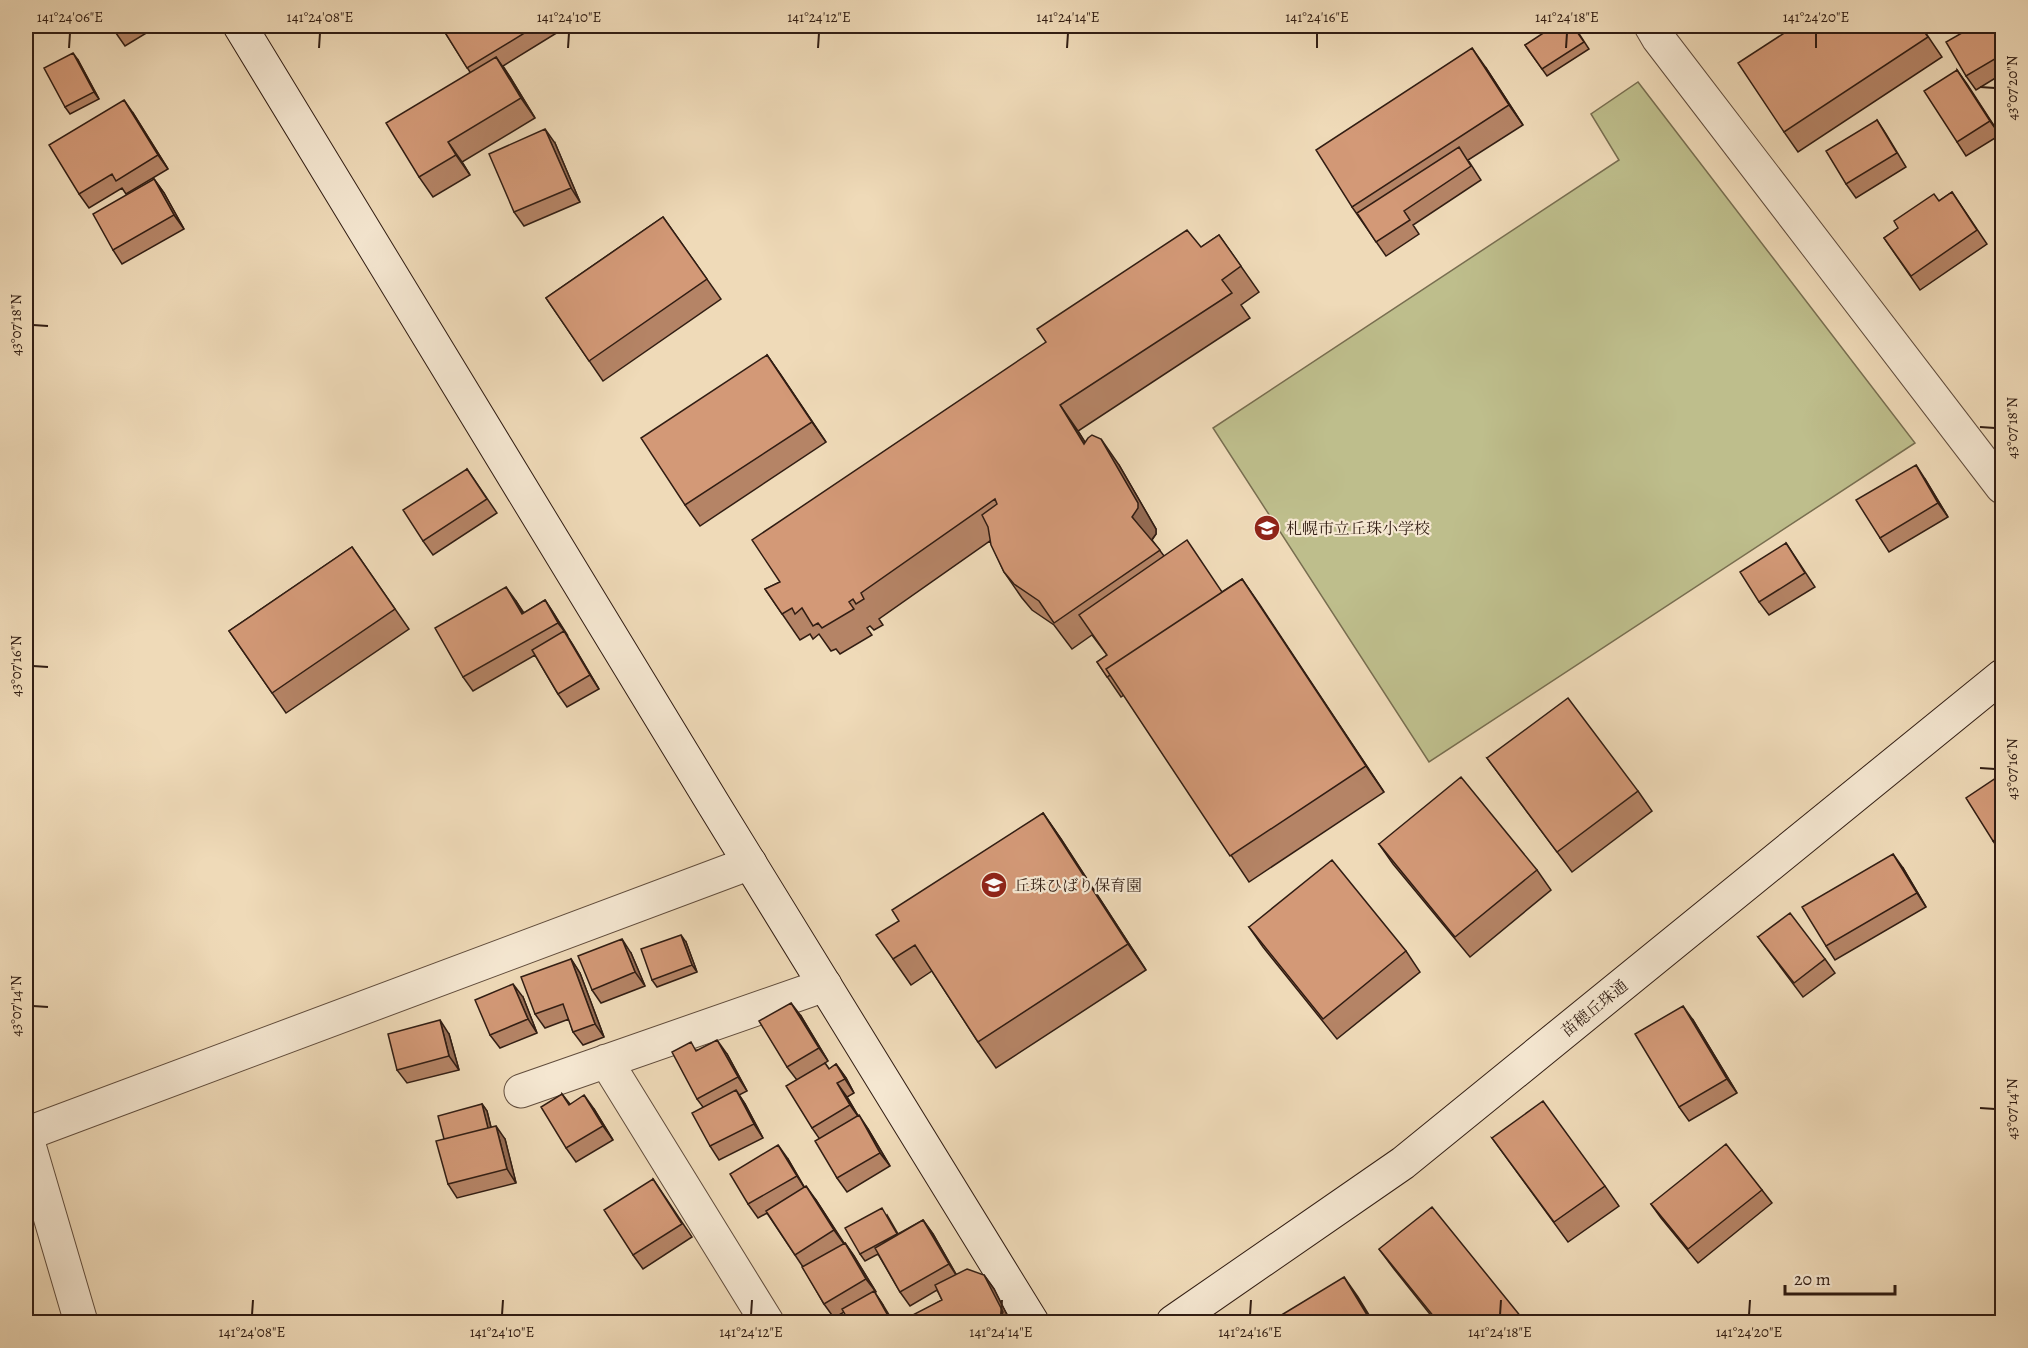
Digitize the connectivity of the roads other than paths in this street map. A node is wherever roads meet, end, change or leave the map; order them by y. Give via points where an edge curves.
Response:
1 (240, 26) edge
2 (1652, 26) edge
3 (2002, 487) edge
4 (2002, 676) edge
5 (750, 864) junction
6 (825, 985) junction
7 (606, 1061) junction
8 (521, 1091) dead end
9 (26, 1135) edge
10 (81, 1323) edge
11 (767, 1323) edge
12 (1032, 1323) edge
13 (1173, 1323) edge

1 - 5 street
2 - 3 street
4 - 13 street, 苗穂丘珠通 via 1403,1163
5 - 6 street
5 - 9 street
6 - 7 street
6 - 12 street
7 - 8 street
7 - 11 street
9 - 10 street

